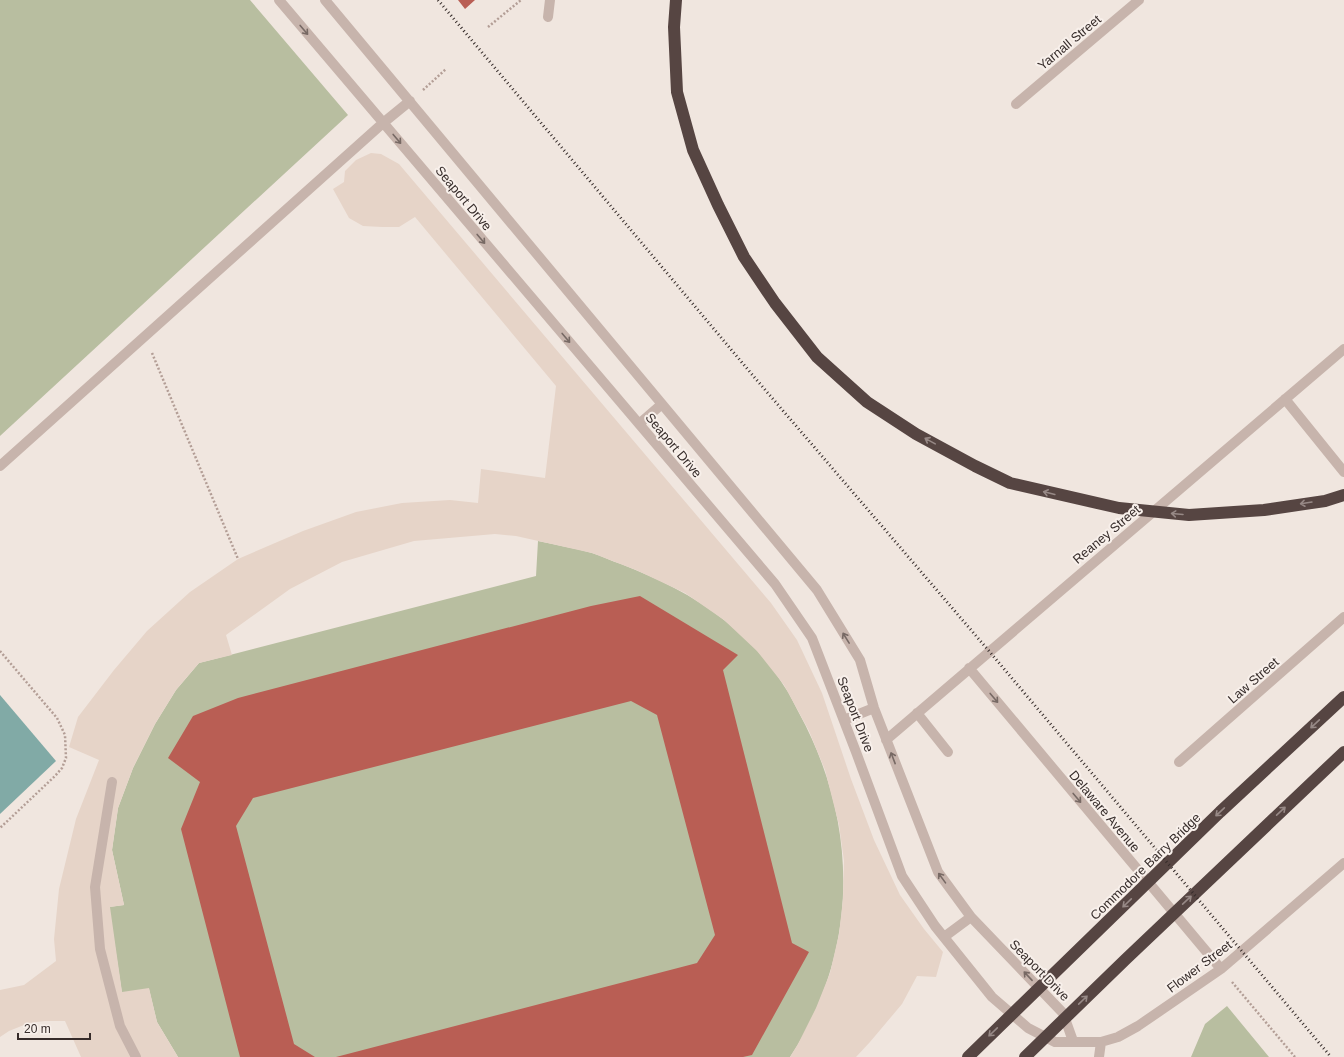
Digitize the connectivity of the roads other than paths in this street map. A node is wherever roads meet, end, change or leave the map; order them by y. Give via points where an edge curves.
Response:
1 (279, 0) edge
2 (324, 0) edge
3 (550, 0) edge
4 (676, 0) edge
5 (1139, 0) edge
6 (548, 17) dead end
7 (410, 102) junction
8 (1016, 104) dead end
9 (383, 123) junction
10 (1344, 349) edge
11 (1285, 399) junction
12 (662, 404) junction
13 (639, 424) junction
14 (0, 466) edge
15 (1344, 472) edge
16 (1344, 495) edge
17 (1344, 617) edge
18 (969, 668) junction
19 (1344, 697) edge
20 (874, 708) junction
21 (917, 713) junction
22 (844, 720) junction
23 (886, 740) junction
24 (948, 752) dead end
25 (1344, 752) edge
26 (1179, 762) dead end
27 (112, 782) dead end
28 (1344, 863) edge
29 (971, 917) junction
30 (944, 937) junction
31 (1221, 969) junction
32 (1073, 1041) junction
33 (1101, 1042) junction
34 (136, 1057) edge
35 (968, 1057) edge
36 (1026, 1057) edge
37 (1099, 1057) edge

1 -> 9 street, Seaport Drive
2 - 7 street, Seaport Drive
3 - 6 street
16 -> 4 highway via 1325,501 1264,510 1189,515 1119,508 1010,483 916,434 867,402 817,357 775,303 744,257 718,206 693,150 677,92 674,27
5 - 8 street, Yarnall Street
7 - 9 street
7 - 12 street, Seaport Drive
9 -> 13 street, Seaport Drive
9 - 14 street
10 - 11 street, Reaney Street
11 - 15 street
11 - 18 street, Reaney Street
12 - 13 street
20 -> 12 street, Seaport Drive via 860,660 817,590
13 - 22 street, Seaport Drive via 775,584 792,608 812,638
17 - 26 street, Law Street
18 - 21 street, Reaney Street
18 -> 31 street, Delaware Avenue
19 -> 35 highway, Commodore Barry Bridge via 1220,812
20 - 22 street
20 - 23 street, Seaport Drive
21 - 23 street, Reaney Street
21 - 24 street
22 - 30 street, Seaport Drive via 902,876
29 -> 23 street, Seaport Drive via 938,872
36 -> 25 highway
27 - 34 street via 94,887 100,950 120,1026
28 - 31 street, Flower Street
29 - 30 street
32 -> 29 street, Seaport Drive via 1063,1013
30 - 32 street, Seaport Drive via 992,997 1028,1028 1055,1042
31 - 33 street, Flower Street via 1138,1026 1118,1038
32 - 33 street, Flower Street
33 - 37 street

